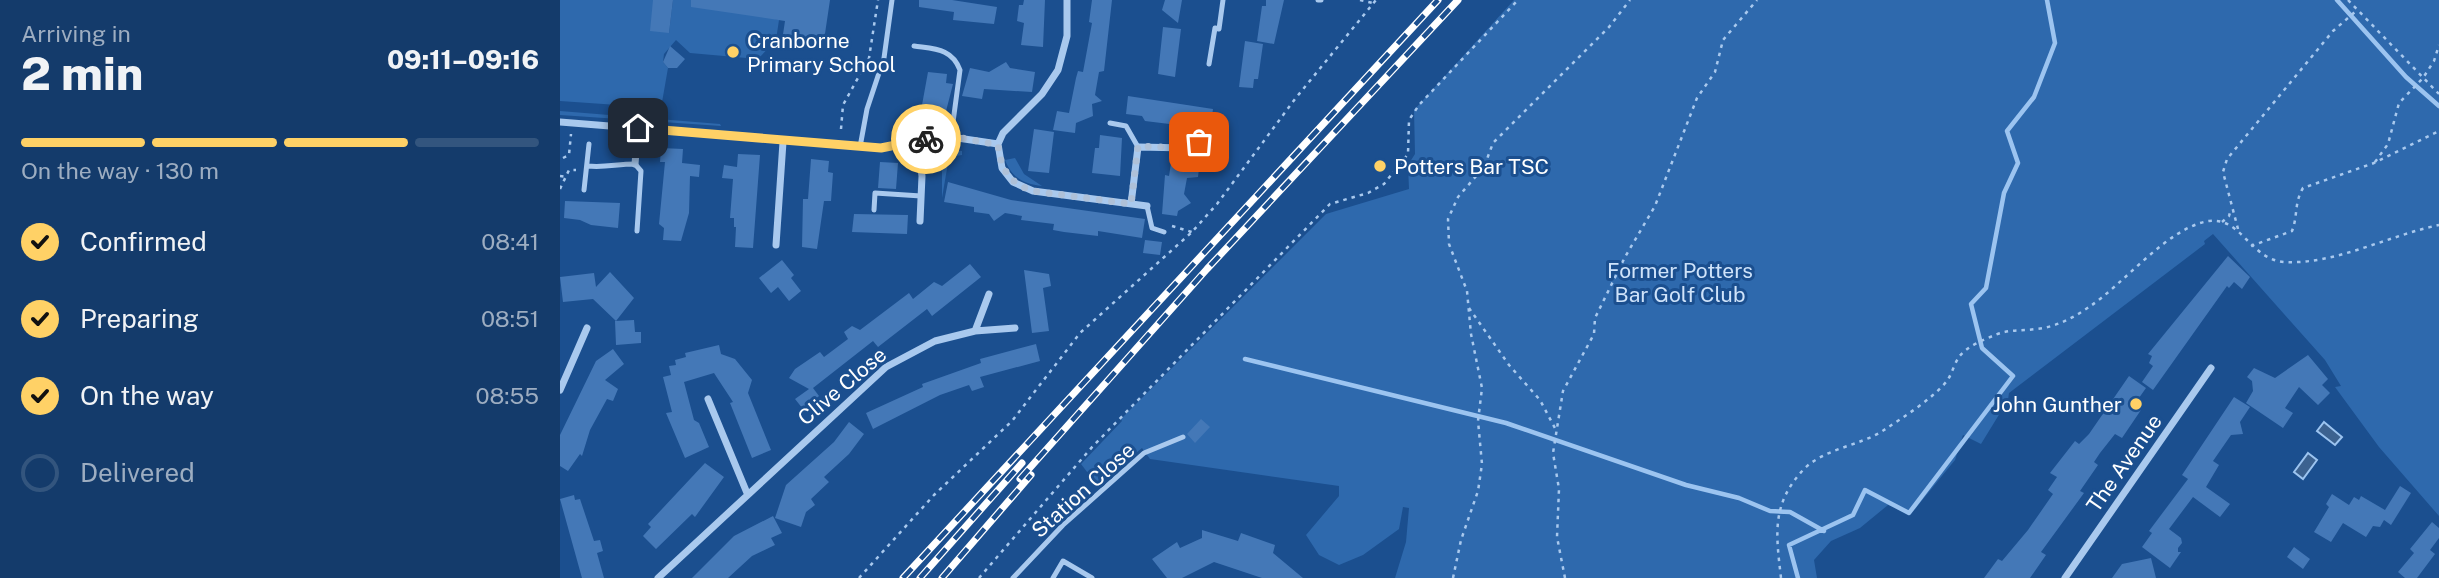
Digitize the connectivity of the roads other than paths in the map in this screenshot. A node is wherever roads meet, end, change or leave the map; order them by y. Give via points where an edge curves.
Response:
1 (892, 0) edge
2 (1067, 0) edge
3 (1223, 0) edge
4 (914, 46) dead end
5 (1209, 64) dead end
6 (560, 122) edge
7 (1110, 124) dead end
8 (638, 128) junction
9 (951, 136) junction
10 (783, 142) junction
11 (917, 142) junction
12 (589, 144) dead end
13 (1219, 144) dead end
14 (998, 145) junction
15 (1138, 146) junction
16 (860, 147) junction
17 (635, 164) junction
18 (586, 168) junction
19 (584, 190) dead end
20 (921, 196) junction
21 (1131, 204) junction
22 (1147, 206) joint
23 (874, 210) dead end
24 (920, 221) dead end
25 (637, 231) dead end
26 (1164, 232) dead end
27 (776, 245) dead end
28 (989, 294) dead end
29 (587, 328) dead end
30 (1015, 328) dead end
31 (975, 331) junction
32 (2211, 368) dead end
33 (560, 390) edge
34 (708, 399) dead end
35 (1183, 437) dead end
36 (747, 493) junction
37 (658, 578) edge
38 (1013, 578) edge
39 (1053, 578) edge
40 (1092, 578) edge
41 (2064, 578) edge

1 - 16 lane via 884,58
2 - 14 street via 1067,36 1058,70 1042,94 1003,133
3 - 5 lane
4 - 9 lane via 946,51 960,70
6 - 8 street
7 - 15 lane via 1126,125
8 - 10 street
8 - 17 street
9 - 11 street
9 - 14 street
10 - 16 street
10 - 27 street
11 - 16 street via 897,148
11 - 20 street
12 - 18 lane
13 - 15 street
14 - 21 street via 1002,168 1020,186
15 - 21 street
17 - 18 lane
17 - 25 lane via 641,171
18 - 19 lane
20 - 23 lane via 875,193
20 - 24 street
21 - 22 street
22 - 26 lane via 1152,228
28 - 31 street
29 - 33 street
30 - 31 street, Clive Close
31 - 36 street, Clive Close via 935,341 886,367
32 - 41 street, The Avenue
34 - 36 street
35 - 38 lane, Station Close via 1144,453 1063,525
36 - 37 street, Clive Close
39 - 40 lane via 1063,561

